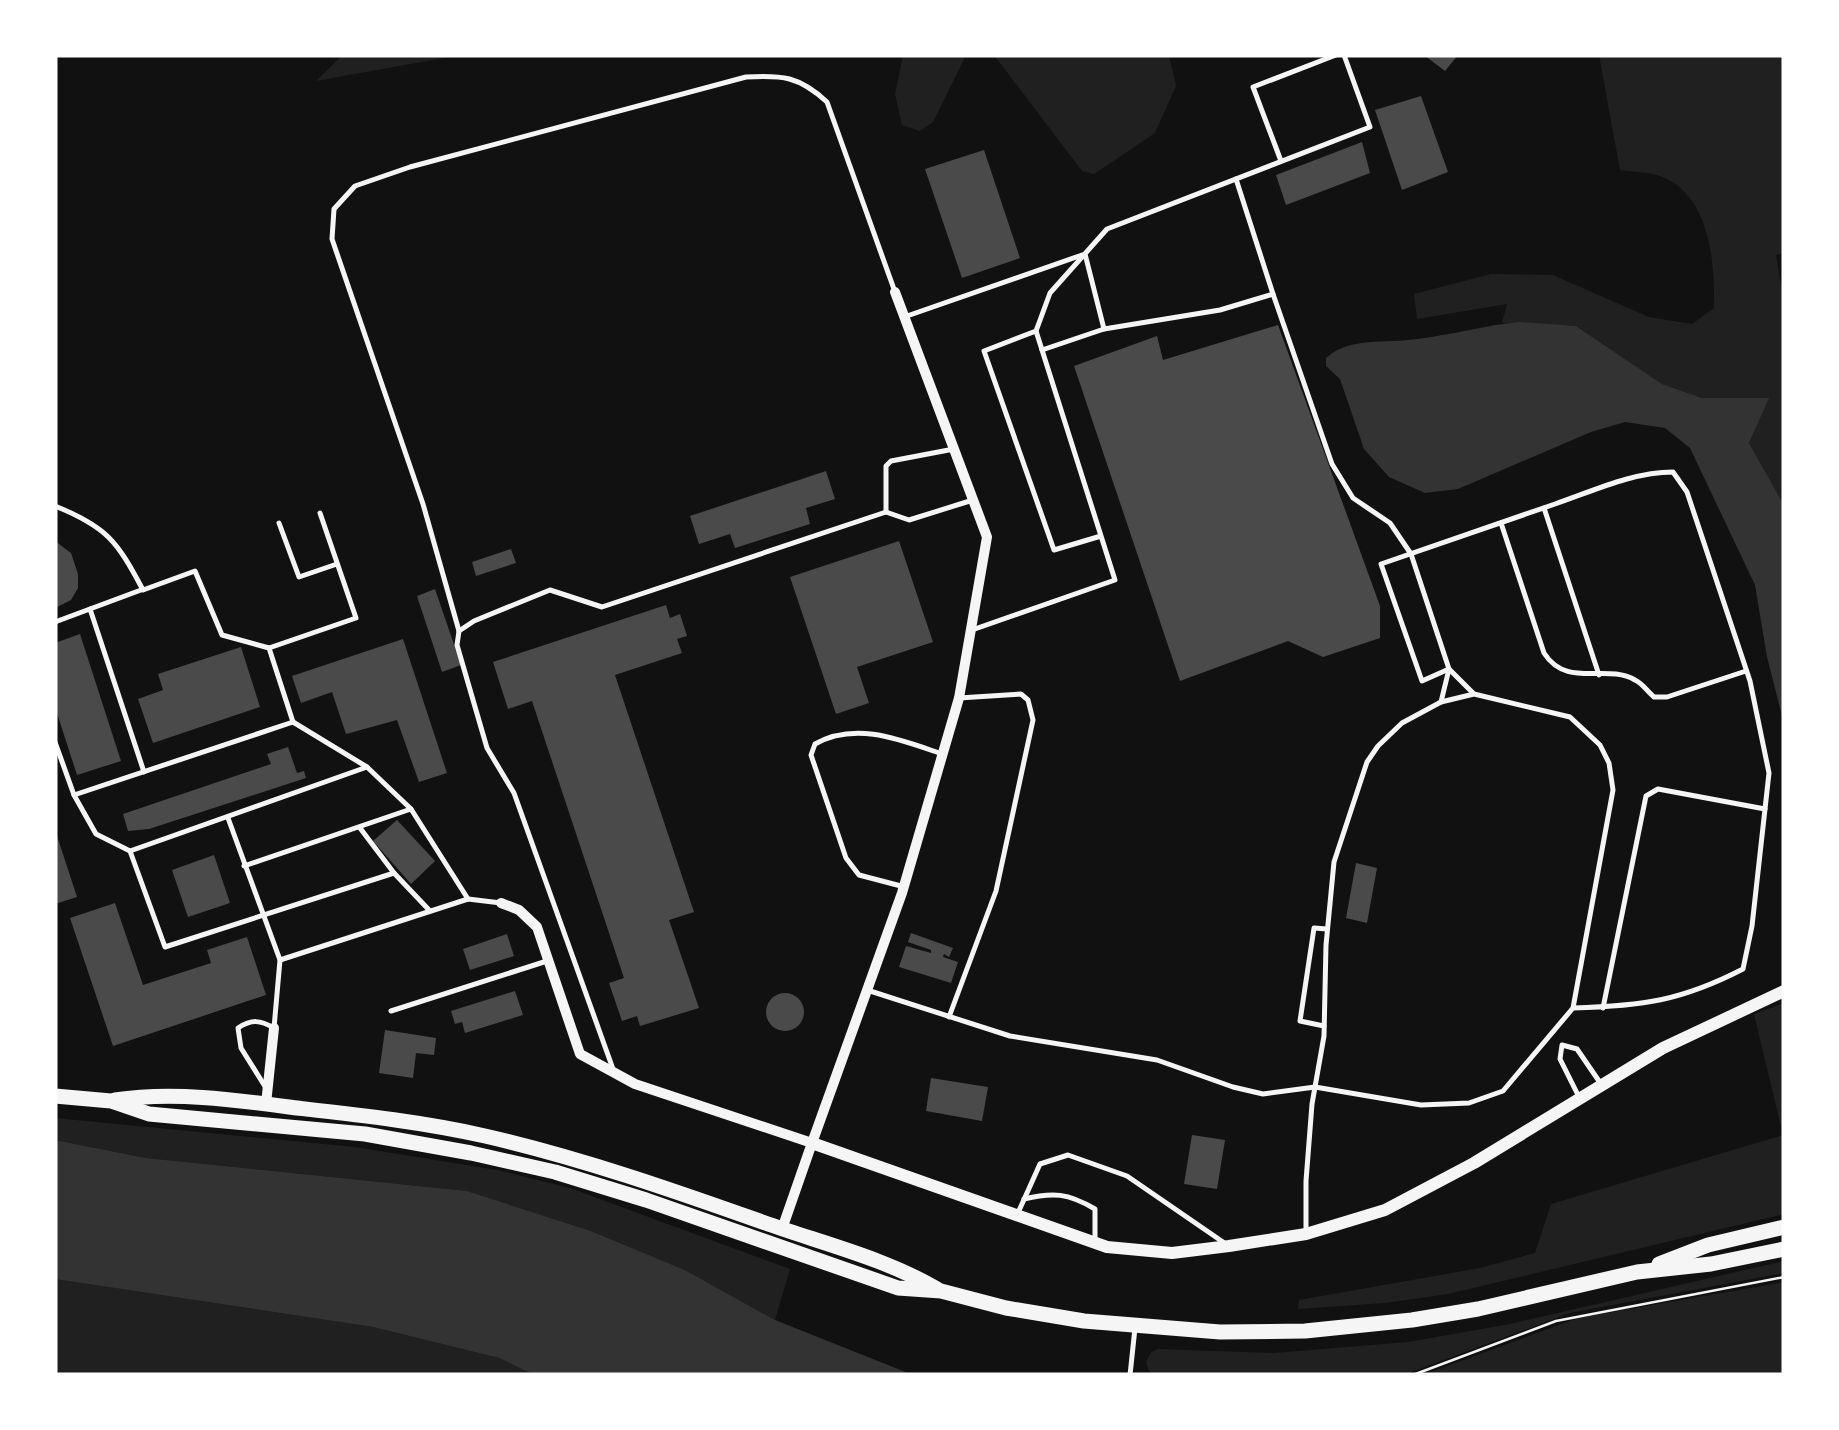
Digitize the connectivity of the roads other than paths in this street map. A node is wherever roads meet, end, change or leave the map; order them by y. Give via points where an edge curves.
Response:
1 (1340, 55) edge
2 (1281, 161) junction
3 (1236, 179) junction
4 (1084, 254) junction
5 (896, 292) joint
6 (1273, 294) junction
7 (904, 317) junction
8 (1104, 328) junction
9 (1036, 331) junction
10 (1042, 350) junction
11 (954, 449) junction
12 (973, 500) junction
13 (55, 506) edge
14 (1544, 508) junction
15 (886, 512) junction
16 (320, 513) dead end
17 (278, 523) dead end
18 (1501, 523) junction
19 (1101, 536) junction
20 (1411, 554) junction
21 (337, 564) junction
22 (142, 590) junction
23 (90, 610) junction
24 (55, 622) edge
25 (972, 630) junction
26 (459, 631) junction
27 (270, 648) junction
28 (1449, 670) junction
29 (1746, 671) junction
30 (1599, 674) junction
31 (1474, 694) junction
32 (958, 698) junction
33 (1442, 702) junction
34 (293, 722) junction
35 (55, 742) edge
36 (942, 754) junction
37 (367, 767) junction
38 (144, 772) junction
39 (74, 795) junction
40 (411, 809) junction
41 (1764, 809) junction
42 (228, 818) junction
43 (360, 828) junction
44 (130, 851) junction
45 (244, 866) junction
46 (394, 873) junction
47 (904, 886) junction
48 (468, 898) junction
49 (501, 903) joint
50 (430, 911) junction
51 (263, 915) junction
52 (1326, 929) junction
53 (280, 960) junction
54 (550, 960) junction
55 (867, 990) junction
56 (1784, 992) edge
57 (1572, 1008) junction
58 (1603, 1008) junction
59 (391, 1011) dead end
60 (950, 1017) junction
61 (1324, 1026) junction
62 (274, 1028) junction
63 (1551, 1035) junction
64 (1562, 1046) junction
65 (614, 1073) junction
66 (1601, 1084) junction
67 (1315, 1087) junction
68 (55, 1096) edge
69 (267, 1097) junction
70 (1580, 1097) junction
71 (111, 1101) junction
72 (812, 1142) junction
73 (1024, 1200) junction
74 (1016, 1217) junction
75 (1784, 1227) edge
76 (782, 1229) junction
77 (1306, 1234) junction
78 (1094, 1244) junction
79 (1230, 1246) junction
80 (1784, 1249) edge
81 (1637, 1272) junction
82 (941, 1292) junction
83 (1136, 1327) junction
84 (1130, 1375) edge

1 - 2 lane via 1253,87
1 - 2 lane via 1370,126
2 - 3 lane
3 - 4 lane via 1108,229
3 - 6 lane
4 - 7 lane
4 - 8 lane
4 - 9 lane via 1050,293
5 - 7 street
5 - 26 lane via 827,102 780,75 746,77 354,186 334,208 332,239
6 - 8 lane via 1220,310
6 - 20 lane via 1332,464 1353,498 1390,523
7 - 11 street
8 - 10 lane
9 - 10 lane
9 - 19 lane via 984,351 1054,550
10 - 19 lane
11 - 12 street
11 - 15 lane via 891,461
12 - 15 lane via 909,520
12 - 25 street via 987,537
13 - 22 lane via 89,520 120,546
14 - 18 lane
14 - 29 lane via 1650,472 1673,472 1686,492
14 - 30 lane
15 - 26 lane via 602,608 550,590
16 - 21 lane
17 - 21 lane via 299,577
18 - 20 lane
18 - 30 lane via 1544,654 1565,672
19 - 25 lane via 1115,580
20 - 28 lane
20 - 28 lane via 1380,564 1422,681
21 - 27 lane via 356,618
22 - 23 lane
22 - 27 lane via 195,571 222,636
23 - 24 lane
23 - 38 lane
25 - 32 street
26 - 65 lane via 486,748 514,794
27 - 34 lane
28 - 31 lane
28 - 33 lane
29 - 30 lane via 1667,697 1654,697 1634,678
29 - 41 lane via 1768,773
31 - 33 lane
31 - 57 lane via 1570,717 1609,762 1613,790
32 - 36 street
32 - 60 lane via 1021,694 1033,720 996,891
33 - 52 lane via 1402,723 1368,762 1334,862
34 - 37 lane
34 - 38 lane
35 - 39 lane
36 - 47 street
36 - 47 lane via 880,733 829,736 815,744 812,755 846,858 859,875
37 - 40 lane
37 - 42 lane
38 - 39 lane
39 - 44 lane via 96,834
40 - 43 lane
40 - 48 lane
41 - 58 lane via 1744,969 1703,990
41 - 58 lane via 1650,791
42 - 44 lane
42 - 45 lane
43 - 45 lane
43 - 46 lane
44 - 51 lane via 166,947
45 - 51 lane
46 - 50 lane
46 - 51 lane
47 - 55 street
48 - 49 lane
48 - 50 lane
49 - 54 street via 537,927
50 - 53 lane
51 - 53 lane
52 - 61 lane
52 - 61 lane via 1314,928 1300,1021
53 - 62 lane
54 - 59 lane
54 - 65 street via 580,1054
55 - 60 lane
55 - 72 street
56 - 66 street
57 - 58 lane
57 - 63 lane
60 - 67 lane via 1010,1036 1158,1060 1262,1094
61 - 67 lane
62 - 69 street
62 - 69 lane via 262,1021 238,1028
63 - 64 lane
63 - 67 lane via 1503,1091 1469,1103 1421,1104
64 - 66 lane via 1577,1049
64 - 70 lane via 1560,1059
65 - 72 street
66 - 70 street
67 - 77 lane
68 - 71 main road
69 - 71 main road via 151,1094
69 - 76 main road via 483,1136 608,1169
70 - 77 street via 1426,1191
71 - 82 main road via 148,1114 365,1134 538,1168 898,1288
72 - 74 street
72 - 76 street
73 - 74 lane
73 - 78 lane via 1052,1193 1095,1209
73 - 79 lane via 1040,1164 1068,1155 1127,1176
74 - 78 street
75 - 81 main road
76 - 82 main road via 906,1271
77 - 79 street
78 - 79 street via 1135,1252
80 - 81 main road
81 - 83 main road via 1478,1309 1343,1329
82 - 83 main road
83 - 84 lane

